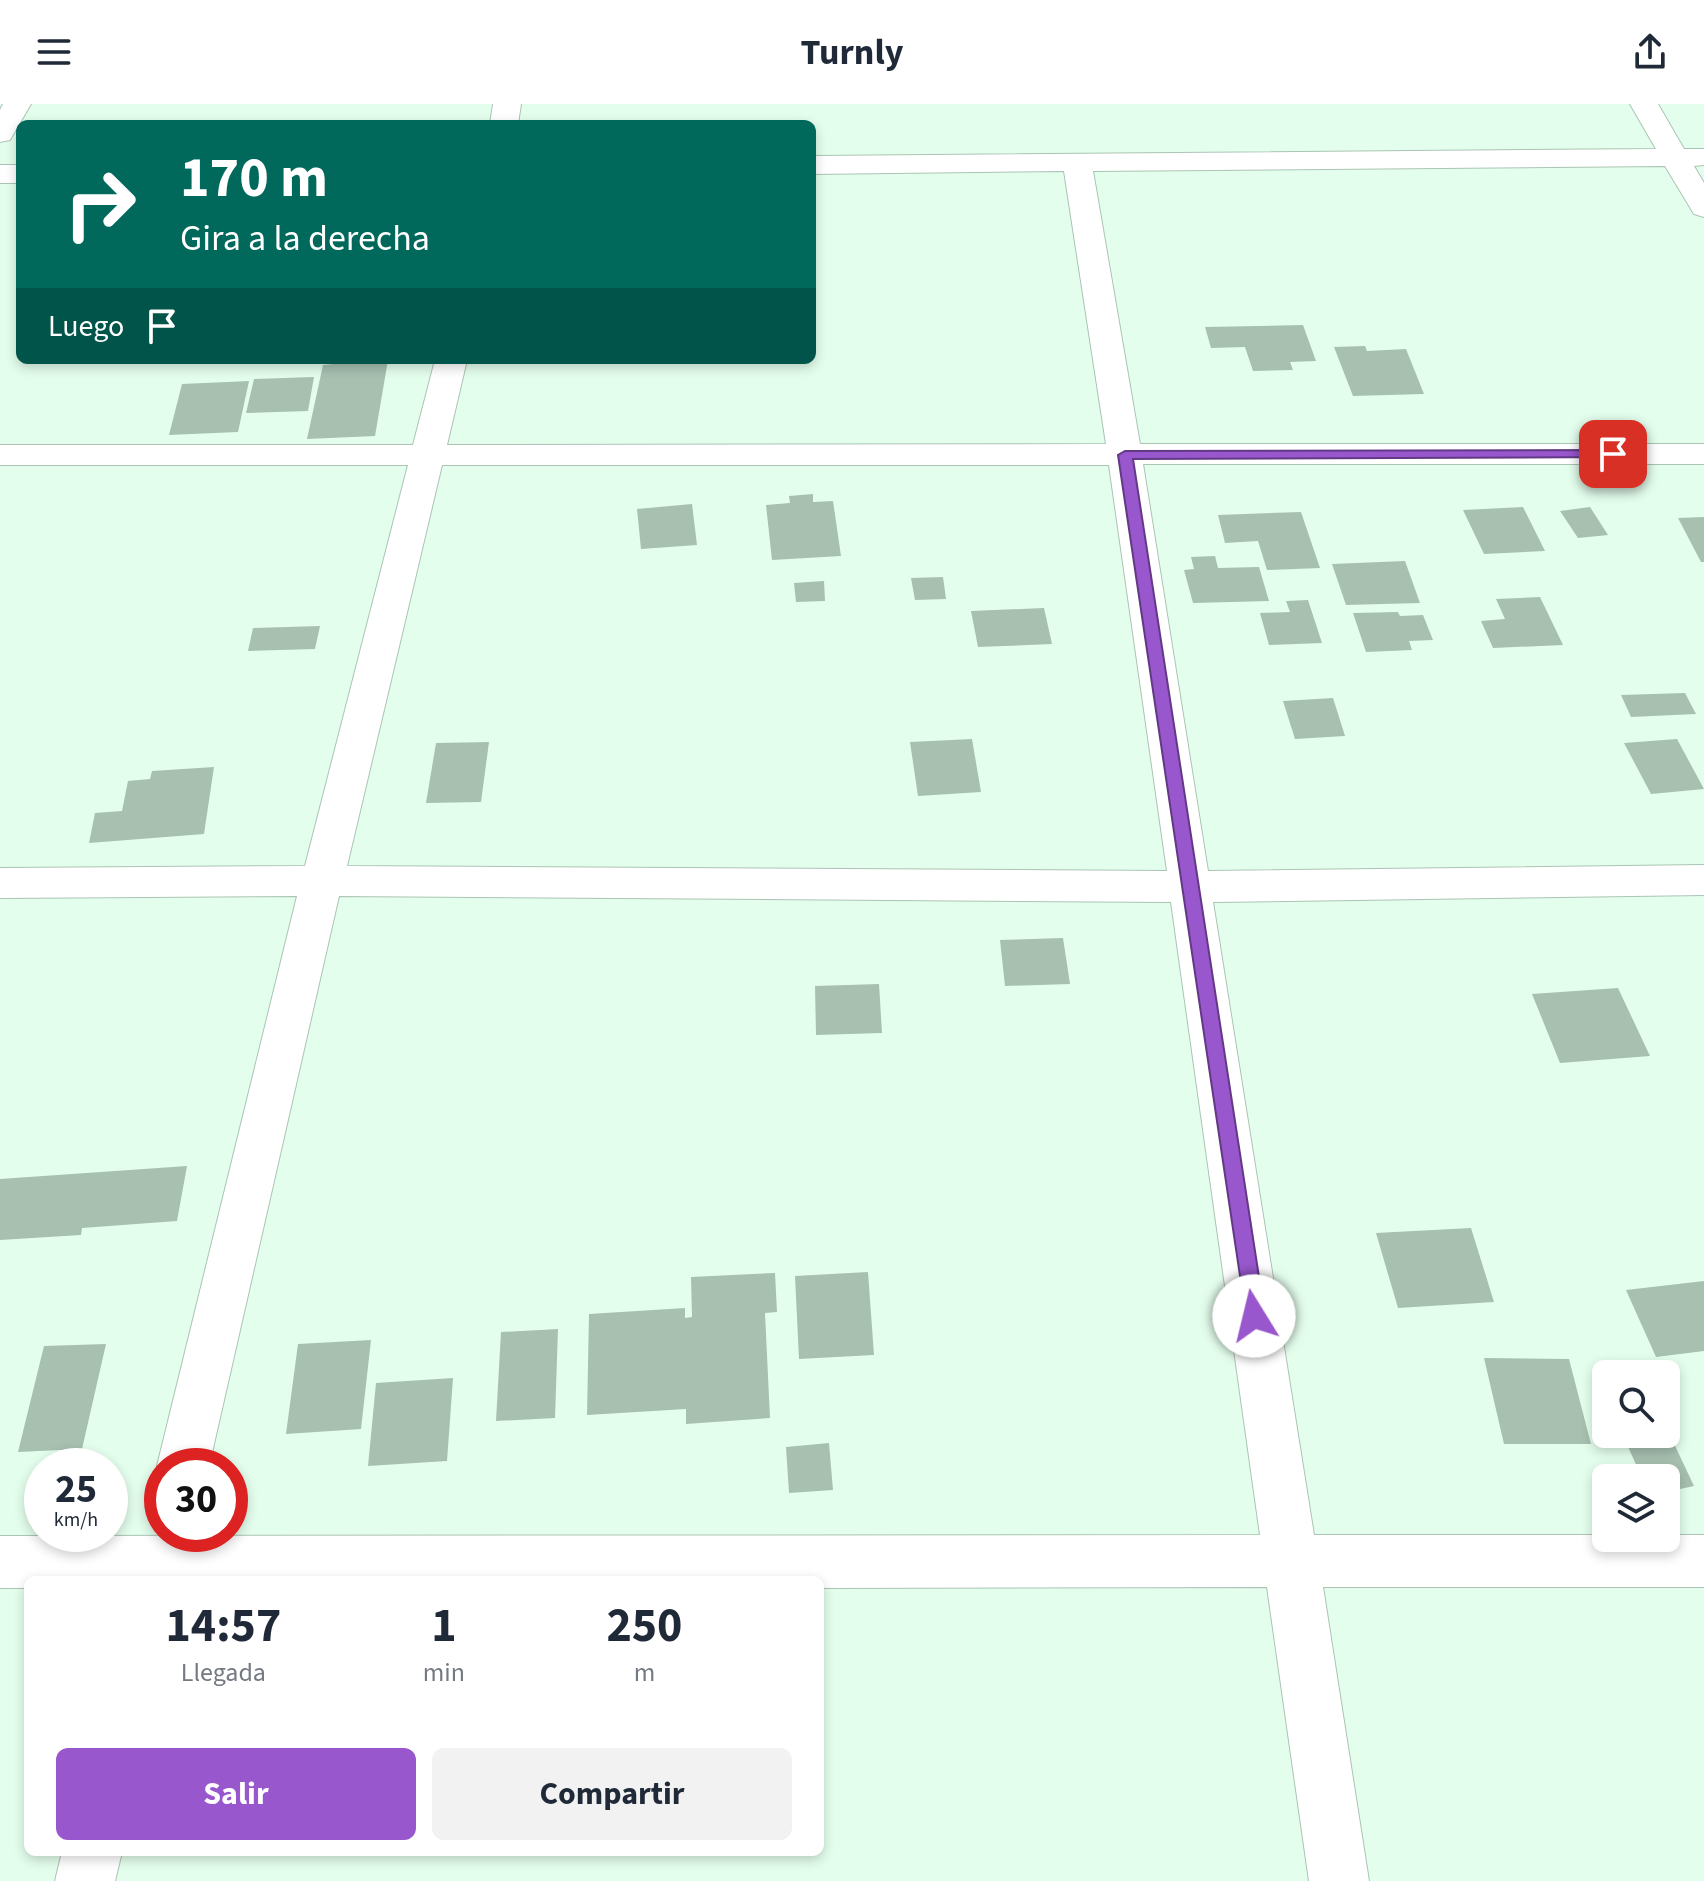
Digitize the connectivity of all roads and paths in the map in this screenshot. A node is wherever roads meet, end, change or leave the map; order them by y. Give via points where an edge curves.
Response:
1 (17, 104) edge
2 (1644, 104) edge
3 (0, 134) edge
4 (1704, 157) edge
5 (1674, 158) junction
6 (1077, 162) junction
7 (816, 165) edge
8 (1704, 208) edge
9 (450, 364) edge
10 (1704, 454) edge
11 (0, 455) edge
12 (428, 455) junction
13 (1125, 455) junction
14 (1704, 880) edge
15 (322, 881) junction
16 (0, 883) edge
17 (1190, 887) junction
18 (187, 1448) edge
19 (161, 1559) edge
20 (1704, 1561) edge
21 (0, 1562) edge
22 (1291, 1562) junction
23 (91, 1856) edge
24 (85, 1881) edge
25 (1339, 1881) edge

1 - 3 street
2 - 5 street
4 - 5 street
5 - 6 street
5 - 8 street
6 - 7 street
6 - 13 street
9 - 12 street
10 - 13 street
11 - 12 street
12 - 13 street
12 - 15 street
13 - 17 street
14 - 17 street
15 - 16 street
15 - 17 street
15 - 18 street
17 - 22 street
19 - 21 street
19 - 22 street
20 - 22 street
22 - 25 street
23 - 24 street

